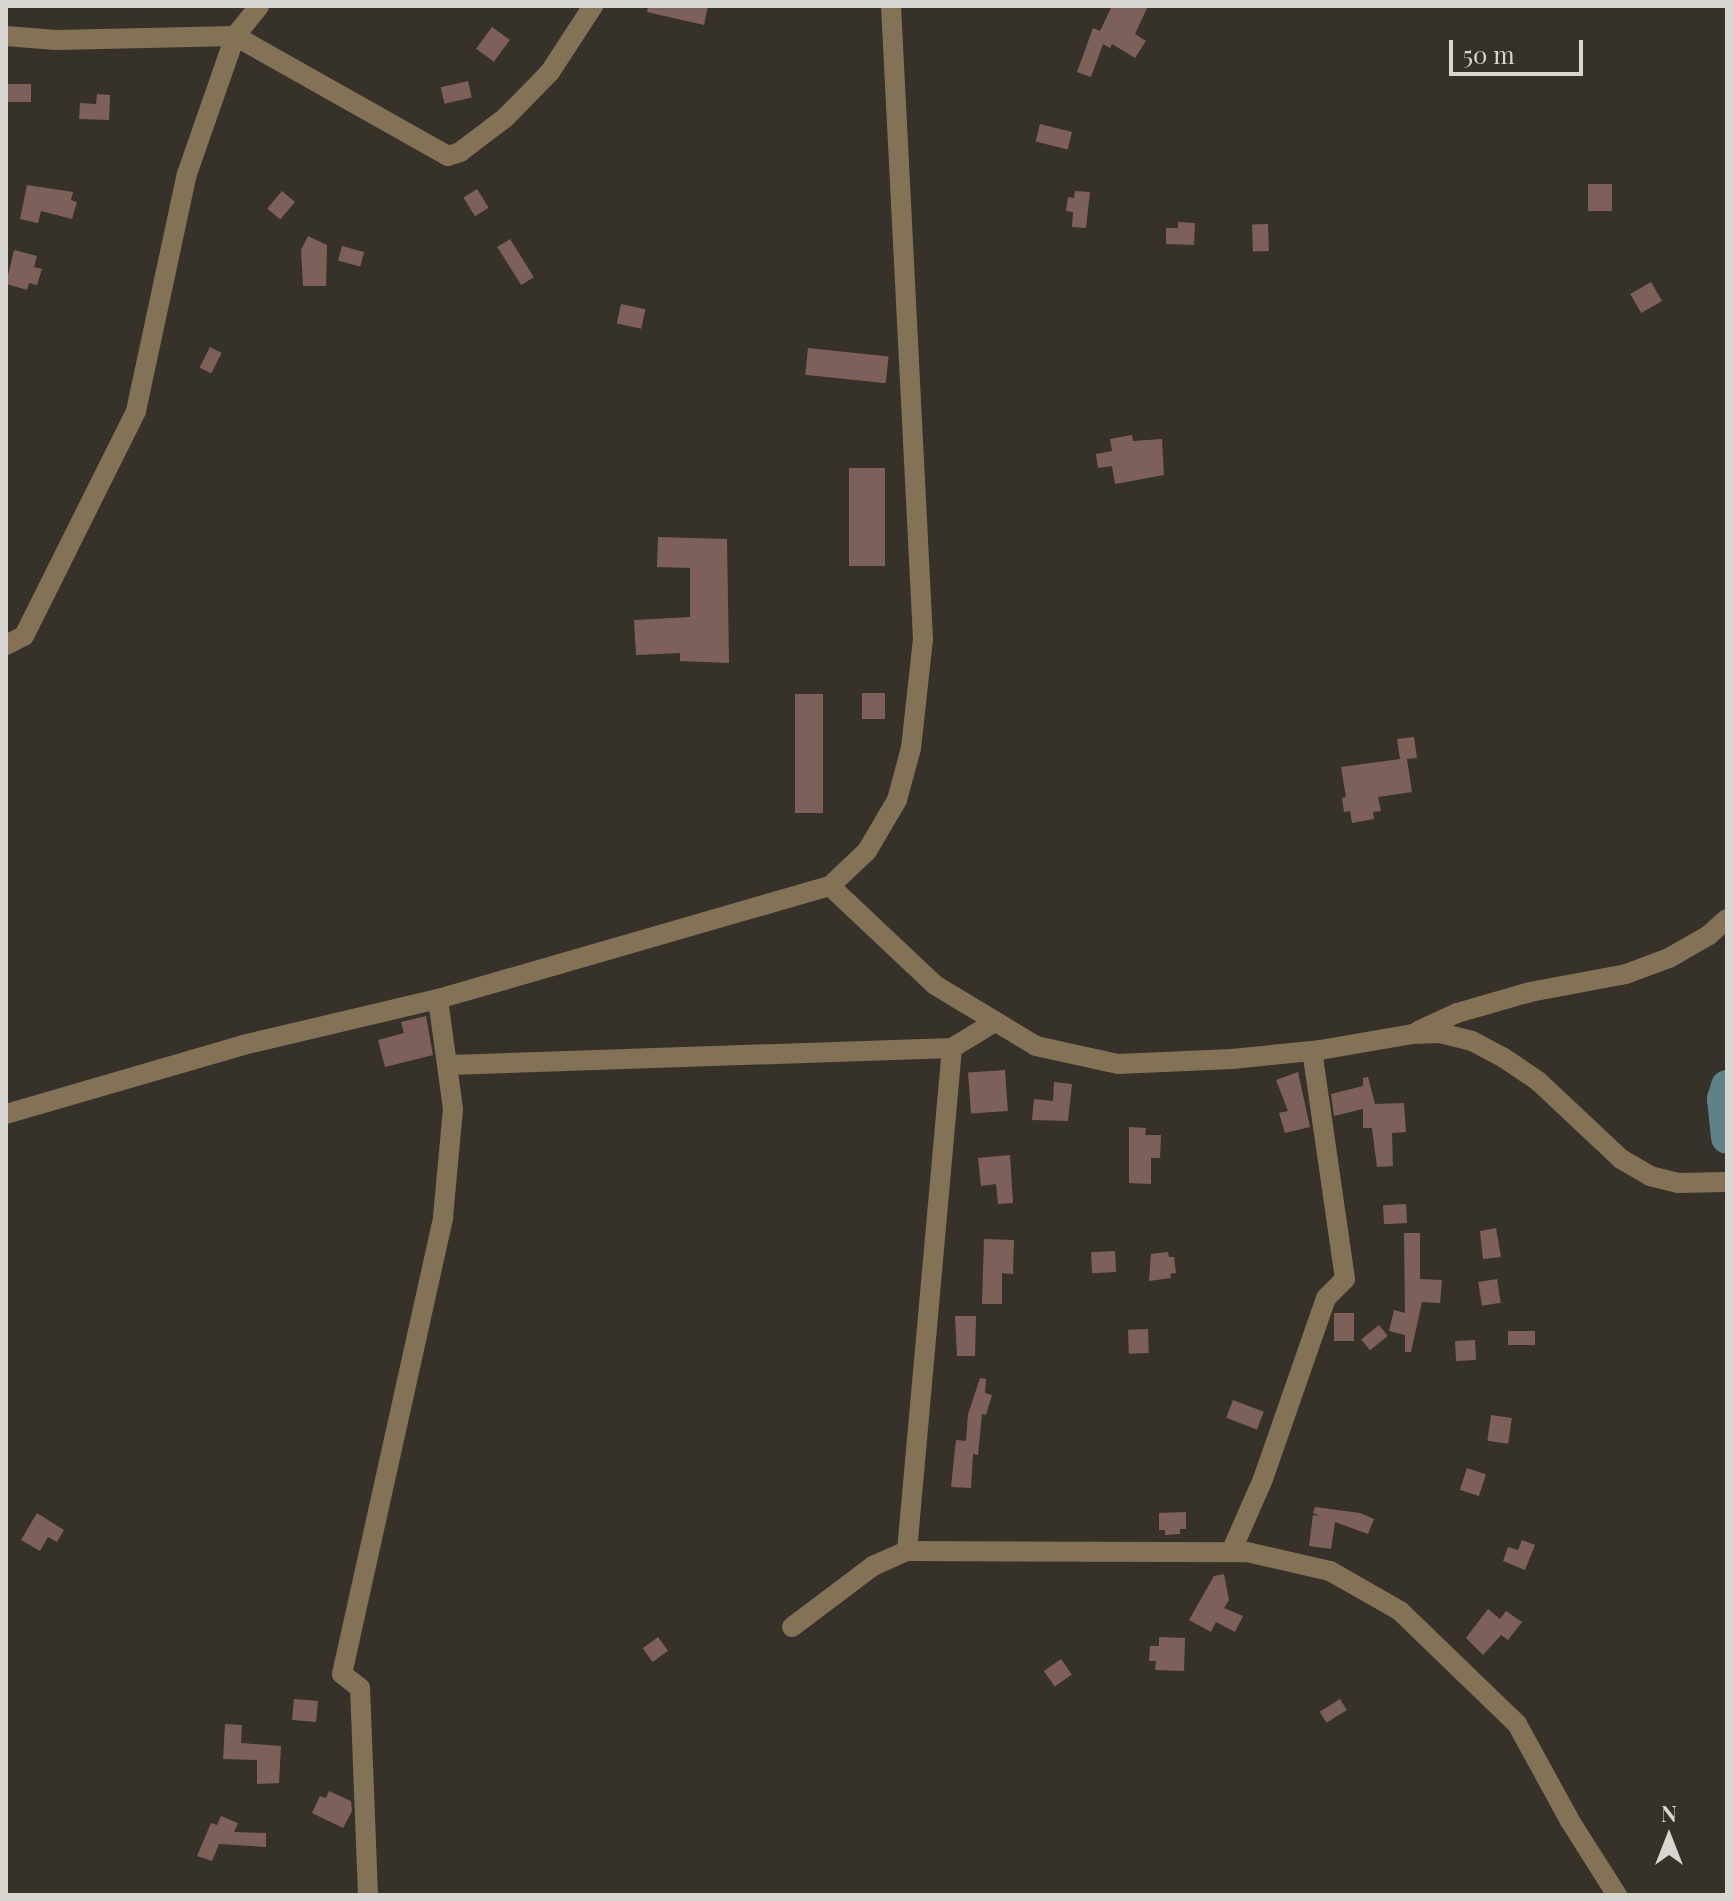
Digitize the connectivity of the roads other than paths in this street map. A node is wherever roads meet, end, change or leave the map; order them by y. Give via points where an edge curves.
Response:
1 (259, 6) edge
2 (593, 6) edge
3 (891, 6) edge
4 (6, 36) edge
5 (235, 36) junction
6 (6, 645) edge
7 (830, 886) junction
8 (1727, 919) edge
9 (438, 999) junction
10 (993, 1023) junction
11 (1413, 1034) junction
12 (952, 1048) junction
13 (1312, 1051) junction
14 (449, 1065) junction
15 (6, 1114) edge
16 (1719, 1182) edge
17 (907, 1551) junction
18 (1231, 1552) junction
19 (792, 1627) dead end
20 (368, 1895) edge
21 (1617, 1895) edge

1 - 5 street
2 - 5 street via 550,72 505,118 448,156
3 - 7 street via 923,639 911,748 897,800 867,851
4 - 5 street
5 - 6 street via 187,174 136,411 24,636
7 - 9 street
7 - 10 street via 935,985
8 - 11 street via 1669,958 1457,1013
9 - 14 street
9 - 15 street via 243,1045
10 - 12 street
10 - 13 street via 1036,1046 1118,1064
11 - 13 street
11 - 16 street via 1440,1033 1504,1058 1538,1081 1621,1159 1650,1176 1678,1183
12 - 14 street
12 - 17 street
13 - 18 street via 1345,1279 1326,1298 1263,1479
14 - 20 street via 453,1109 443,1217 342,1674 360,1688
17 - 18 street
17 - 19 street via 873,1566
18 - 21 street via 1330,1571 1400,1611 1517,1724

